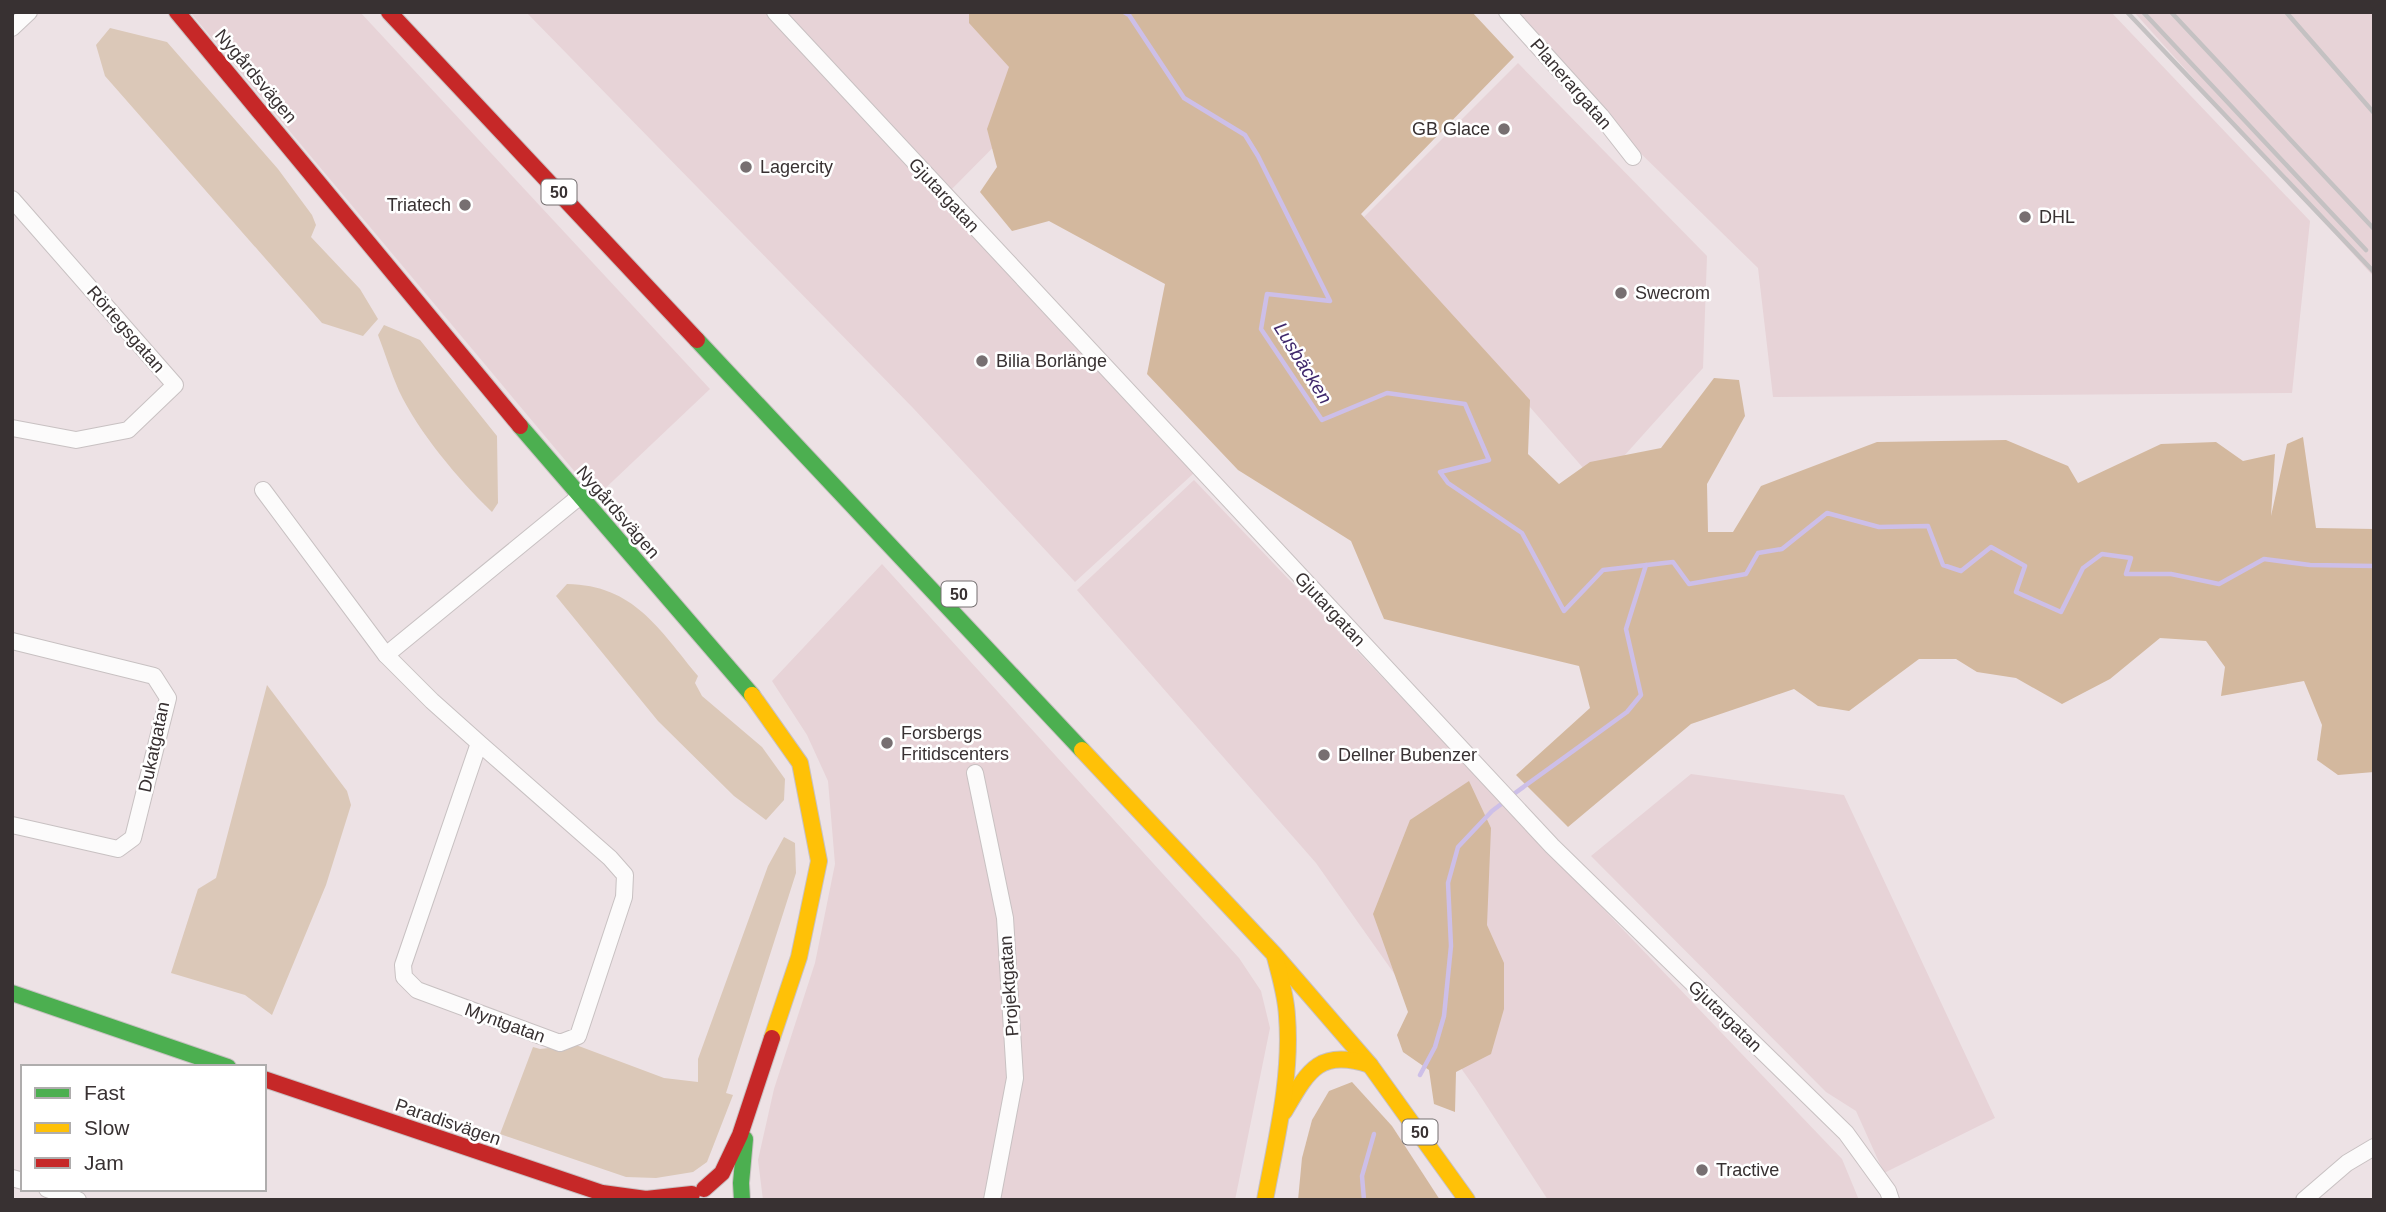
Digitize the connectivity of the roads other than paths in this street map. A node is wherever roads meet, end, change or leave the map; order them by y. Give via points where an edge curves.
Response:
1 (29, 12) edge
2 (177, 12) edge
3 (389, 12) edge
4 (410, 12) edge
5 (775, 12) edge
6 (1507, 12) edge
7 (12, 28) edge
8 (1633, 157) dead end
9 (12, 199) edge
10 (664, 281) dead end
11 (12, 428) edge
12 (263, 490) dead end
13 (579, 497) junction
14 (12, 642) edge
15 (386, 655) junction
16 (479, 743) junction
17 (975, 773) dead end
18 (12, 825) edge
19 (1282, 939) dead end
20 (1274, 954) junction
21 (12, 993) edge
22 (222, 1065) edge
23 (1370, 1065) junction
24 (266, 1080) edge
25 (750, 1109) junction
26 (1280, 1120) junction
27 (2374, 1146) edge
28 (53, 1191) edge
29 (693, 1194) edge
30 (624, 1198) edge
31 (78, 1200) edge
32 (736, 1200) edge
33 (742, 1200) edge
34 (992, 1200) edge
35 (1265, 1200) edge
36 (1467, 1200) edge
37 (1481, 1200) edge
38 (1891, 1200) edge
39 (2304, 1200) edge

1 - 7 street
2 - 13 main road, Nygårdsvägen
3 - 20 main road, 50
4 - 10 main road, 50
5 - 38 street, Gjutargatan via 1552,846 1846,1133
6 - 8 street, Planerargatan
9 - 11 street, Rörtegsgatan via 175,385 128,430 76,440
12 - 15 street, Myntgatan
13 - 15 street
13 - 25 main road, Nygårdsvägen via 746,687 800,763 819,861 799,957
14 - 18 street, Dukatgatan via 154,676 168,698 133,838 118,849
15 - 16 street, Myntgatan
16 - 16 street, Myntgatan via 403,965 404,976 417,990 560,1043 579,1036 624,897 625,876
17 - 34 street, Projektgatan via 1005,918 1015,1078
19 - 37 main road, 50 via 1379,1058
20 - 23 main road, 50
20 - 26 main road via 1288,1026
21 - 22 main road
23 - 26 main road via 1336,1058 1321,1065 1297,1090
23 - 36 main road, 50
24 - 30 main road, Paradisvägen
25 - 29 main road, Nygårdsvägen via 722,1173
25 - 33 main road, Nygårdsvägen via 742,1160
26 - 35 main road
27 - 39 street
28 - 31 street
29 - 30 main road, Paradisvägen
29 - 32 main road via 726,1193

